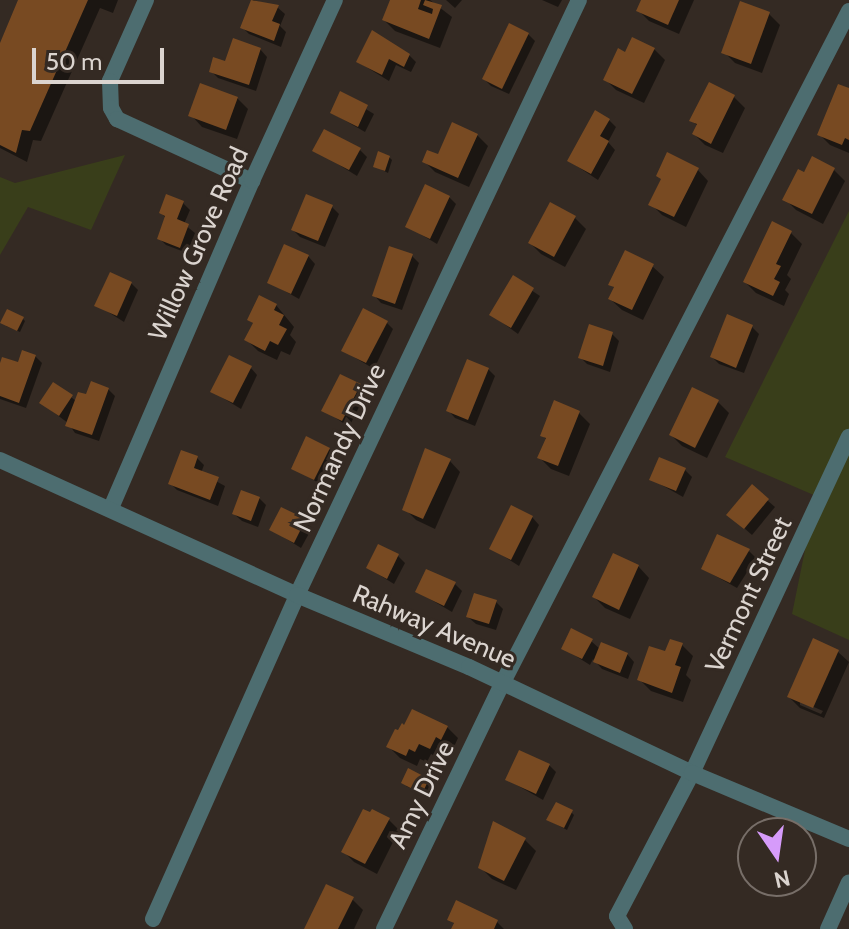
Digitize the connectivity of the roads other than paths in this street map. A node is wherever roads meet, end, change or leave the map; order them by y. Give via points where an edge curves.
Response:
1 (146, 0) edge
2 (335, 0) edge
3 (579, 0) edge
4 (849, 11) edge
5 (252, 181) junction
6 (849, 437) edge
7 (0, 460) edge
8 (111, 508) junction
9 (297, 595) junction
10 (503, 682) junction
11 (692, 773) junction
12 (849, 839) edge
13 (849, 882) edge
14 (153, 919) dead end
15 (384, 929) edge
16 (625, 929) edge
17 (828, 929) edge

1 - 5 street via 110,81 117,119
2 - 5 street, Willow Grove Road
3 - 9 street, Normandy Drive
4 - 10 street
5 - 8 street, Willow Grove Road
6 - 11 street, Vermont Street
7 - 8 street, Rahway Avenue
8 - 9 street, Rahway Avenue
9 - 10 street, Rahway Avenue
9 - 14 street, Normandy Drive
10 - 11 street, Rahway Avenue
10 - 15 street, Amy Drive
11 - 12 street, Rahway Avenue
11 - 16 street, Vermont Street via 617,916
13 - 17 street

